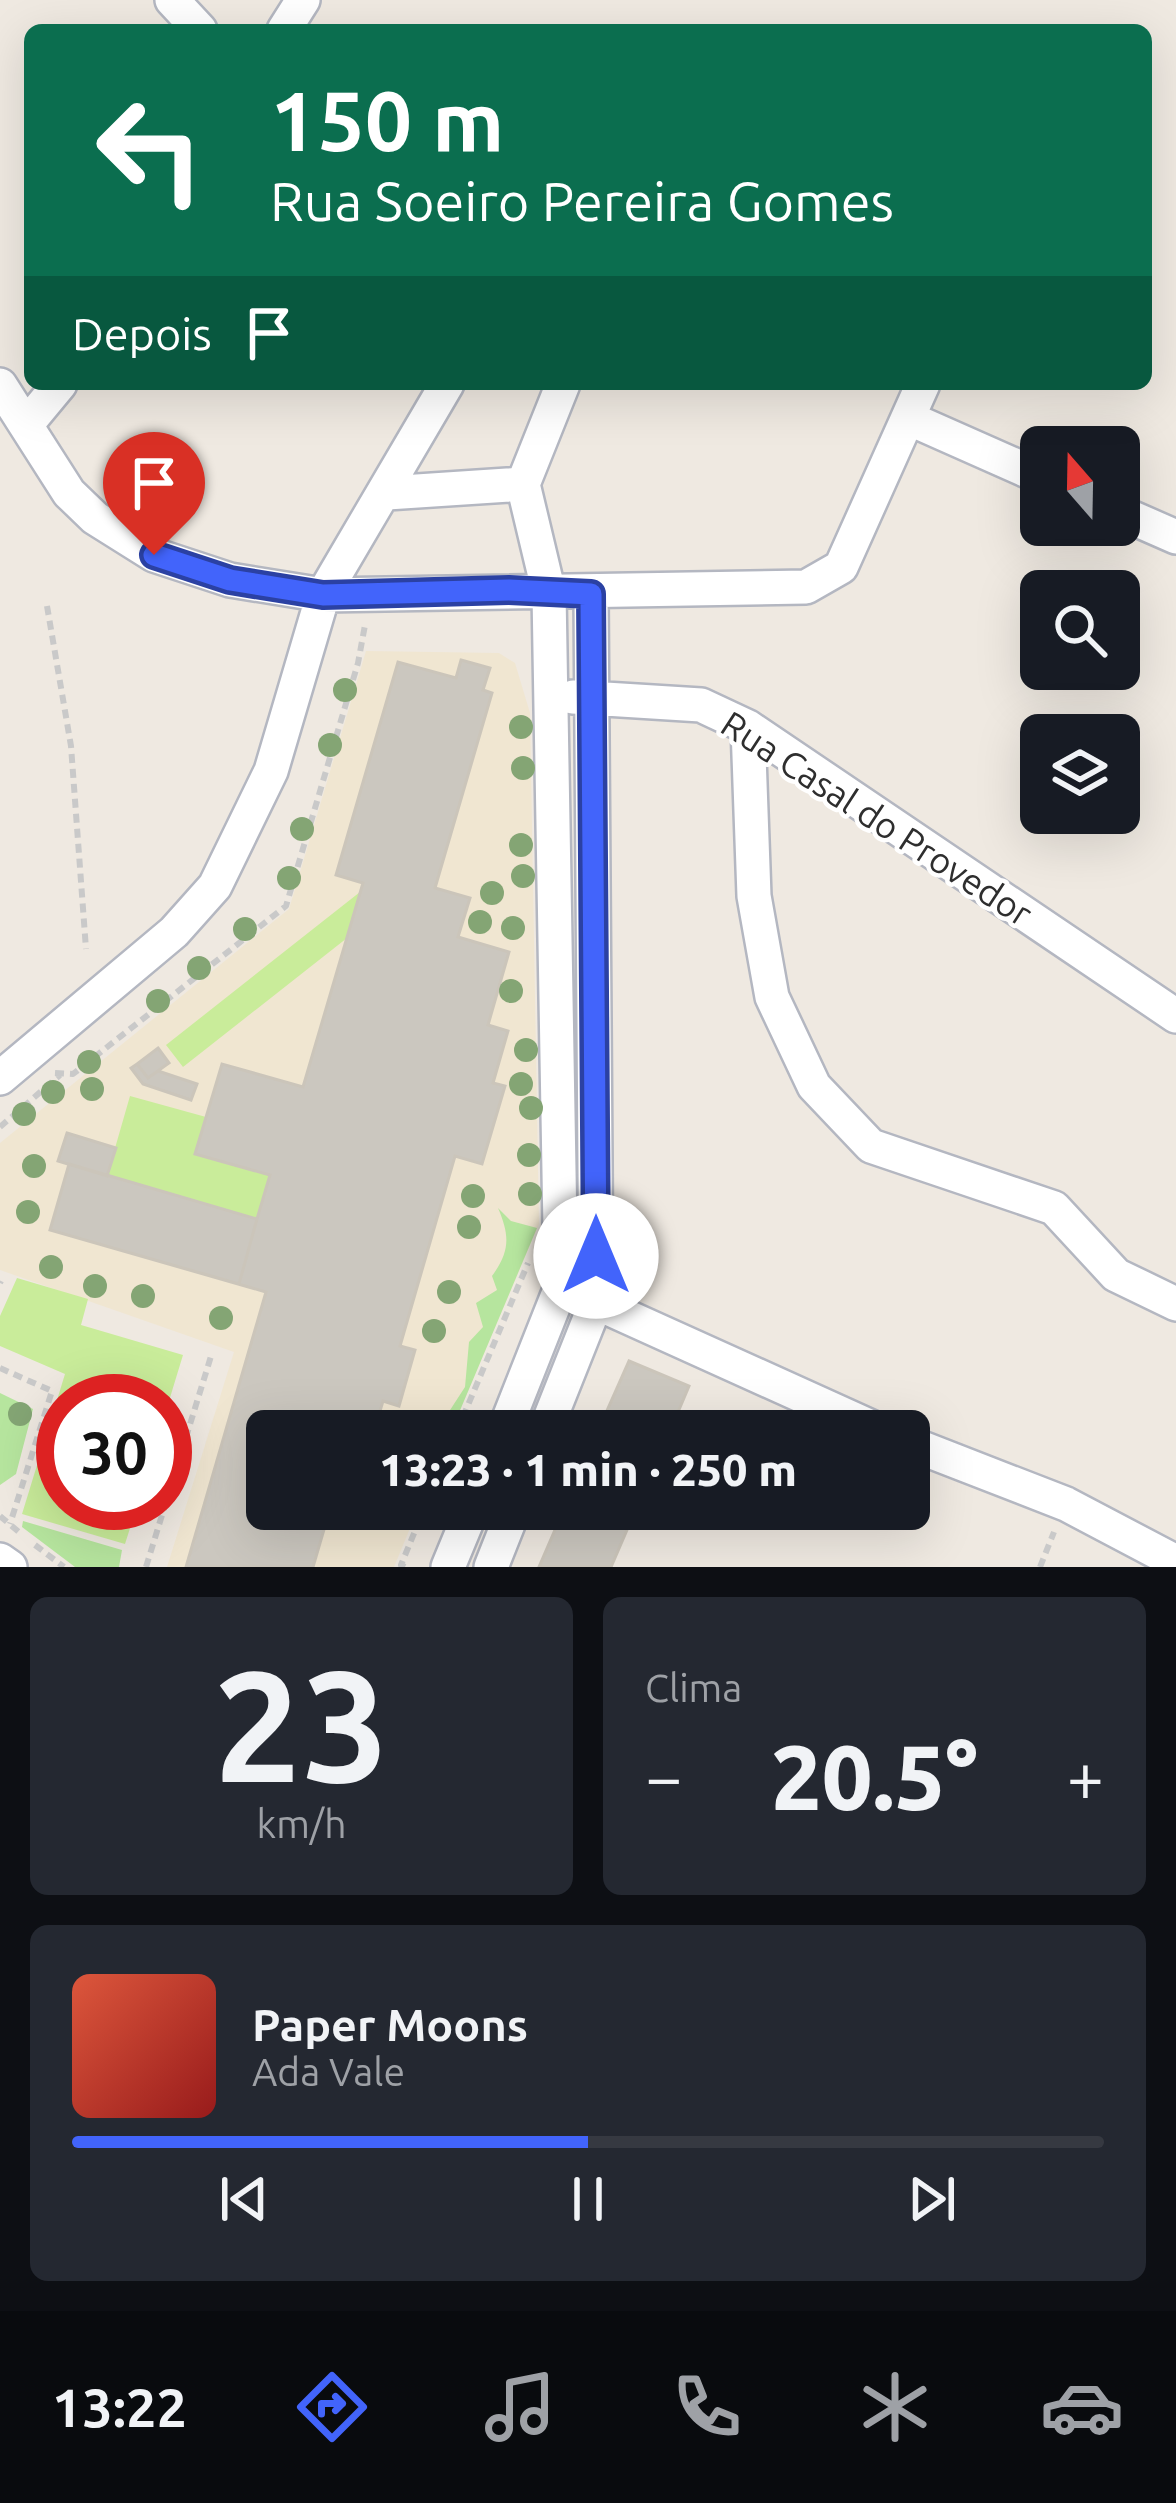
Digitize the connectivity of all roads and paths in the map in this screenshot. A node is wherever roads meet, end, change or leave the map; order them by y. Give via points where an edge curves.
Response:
1 (172, 0) edge
2 (194, 24) edge
3 (0, 385) edge
4 (55, 390) edge
5 (444, 390) edge
6 (561, 390) edge
7 (920, 390) edge
8 (908, 418) junction
9 (26, 425) junction
10 (1020, 468) edge
11 (523, 484) junction
12 (387, 493) junction
13 (1140, 521) edge
14 (1176, 537) edge
15 (549, 593) junction
16 (591, 594) junction
17 (323, 595) junction
18 (47, 606) dead end
19 (366, 618) dead end
20 (553, 697) junction
21 (591, 697) junction
22 (748, 727) junction
23 (86, 950) dead end
24 (1176, 1016) edge
25 (0, 1078) edge
26 (0, 1112) edge
27 (535, 1245) dead end
28 (561, 1287) junction
29 (596, 1303) junction
30 (1176, 1304) edge
31 (212, 1353) dead end
32 (0, 1368) edge
33 (466, 1410) edge
34 (512, 1410) edge
35 (553, 1410) edge
36 (833, 1410) edge
37 (930, 1451) edge
38 (10, 1524) dead end
39 (416, 1530) edge
40 (463, 1530) edge
41 (505, 1530) edge
42 (0, 1560) edge
43 (1176, 1562) edge
44 (402, 1566) edge
45 (10, 1567) edge
46 (146, 1567) edge
47 (448, 1567) edge
48 (490, 1567) edge

1 - 2 street
3 - 9 street
4 - 9 street
5 - 12 street
6 - 11 street
7 - 8 street
8 - 10 street
8 - 16 street via 841,567 806,587
9 - 17 street via 69,493 119,537 230,580
11 - 12 street
11 - 15 street
12 - 17 street
13 - 14 street
15 - 16 street
15 - 17 street
15 - 20 street
16 - 21 street
17 - 25 street via 271,770 215,886 174,932
18 - 23 path via 71,746
19 - 26 path via 286,906 73,1074 48,1073
20 - 21 street, Rua Casal do Provedor
20 - 28 street
21 - 22 street, Rua Casal do Provedor via 701,705
21 - 29 street
22 - 24 street, Rua Casal do Provedor
22 - 30 street via 754,896 772,997 814,1086 871,1146 1054,1208 1116,1275
27 - 33 path
28 - 29 street
28 - 34 street
29 - 35 street
29 - 36 street
31 - 46 path
32 - 38 path via 52,1390
37 - 43 street via 1066,1504
39 - 44 path
40 - 47 street
41 - 48 street
42 - 45 street

